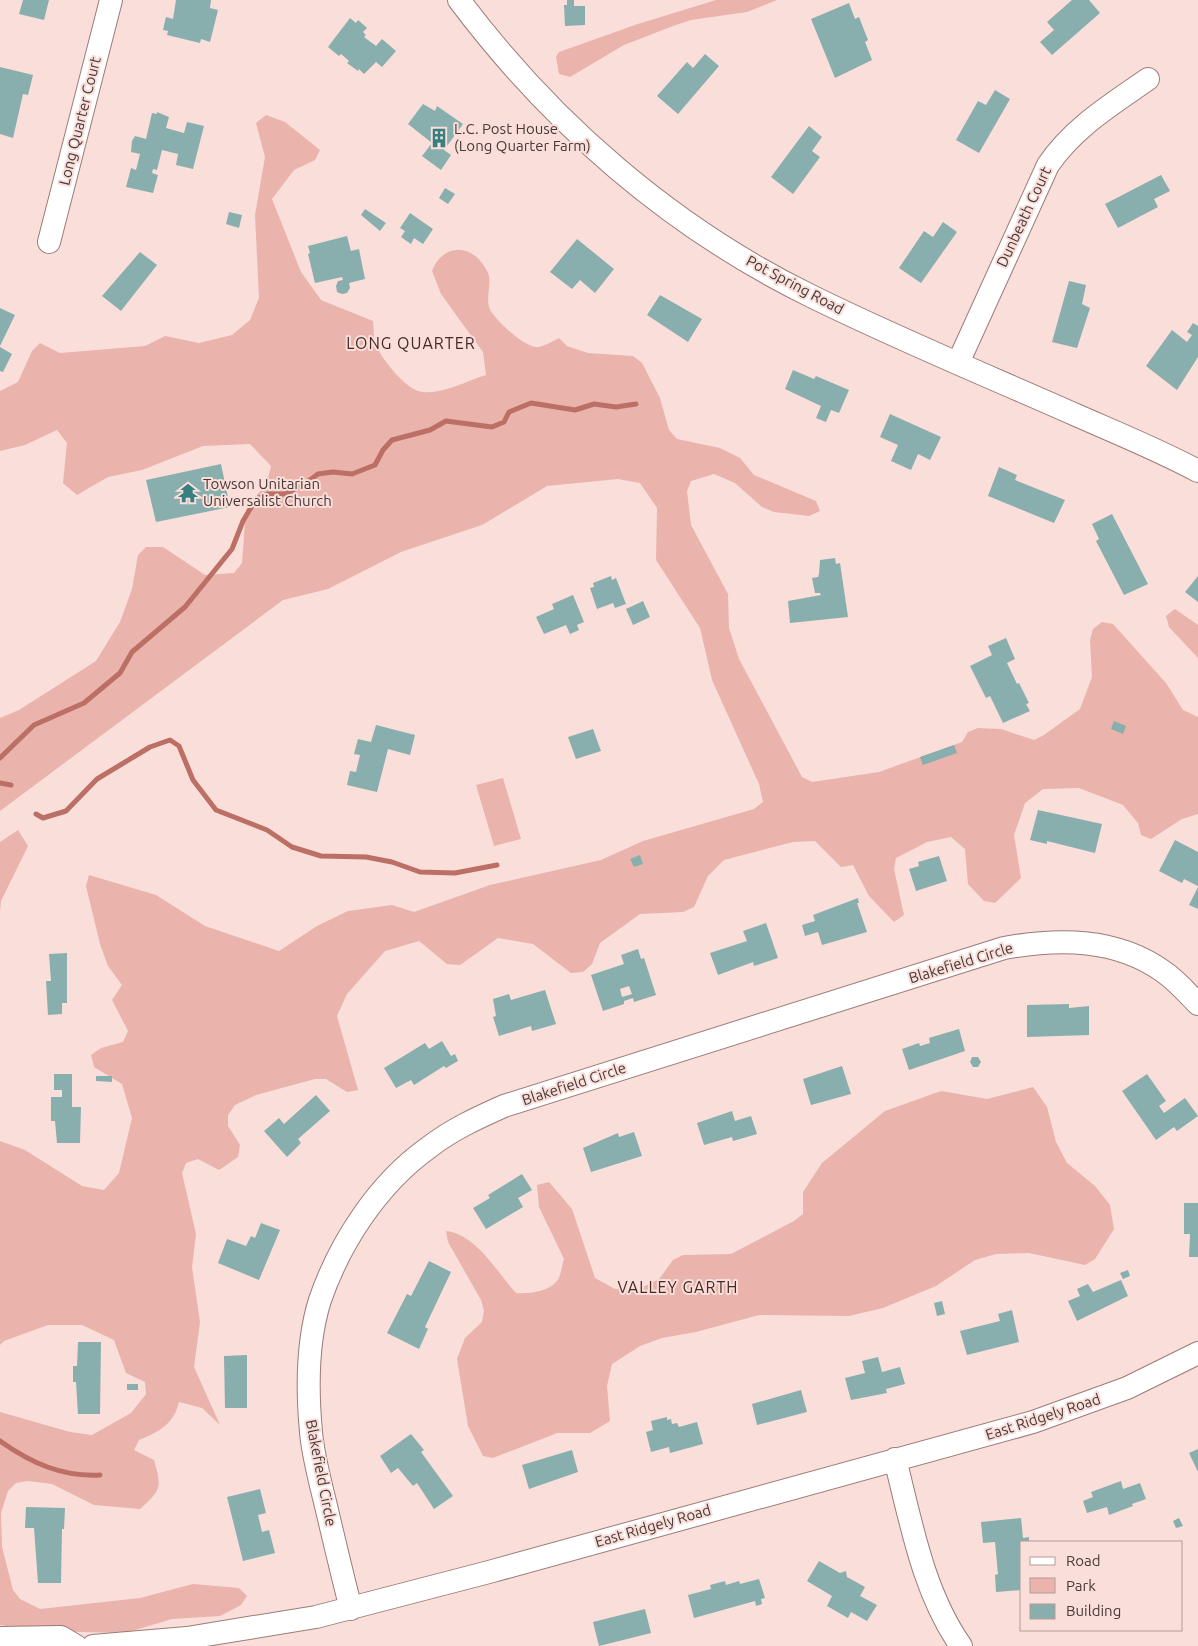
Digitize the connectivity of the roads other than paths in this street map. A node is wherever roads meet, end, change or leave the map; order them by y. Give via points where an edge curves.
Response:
1 (111, 0) edge
2 (459, 0) edge
3 (1148, 80) dead end
4 (49, 242) dead end
5 (958, 363) junction
6 (1198, 471) edge
7 (1198, 1004) edge
8 (1198, 1352) edge
9 (895, 1459) junction
10 (351, 1609) junction
11 (0, 1638) edge
12 (187, 1642) edge
13 (76, 1646) edge
14 (93, 1646) edge
15 (961, 1646) edge

1 - 4 street, Long Quarter Court
2 - 5 street, Pot Spring Road via 508,63 546,102 655,200 781,280
3 - 5 street, Dunbeath Court via 1087,121 1048,165
5 - 6 street, Pot Spring Road
7 - 10 street, Blakefield Circle via 1165,972 1108,946 1041,942 1004,948 504,1106 468,1122 427,1148 392,1179 363,1216 338,1257 320,1301 311,1344 308,1388 311,1433
8 - 9 street, East Ridgely Road via 1127,1388 1066,1412
9 - 10 street, East Ridgely Road
9 - 15 street via 919,1554 935,1599
10 - 12 street, East Ridgely Road
11 - 13 street via 61,1637
12 - 14 street, East Ridgely Road

